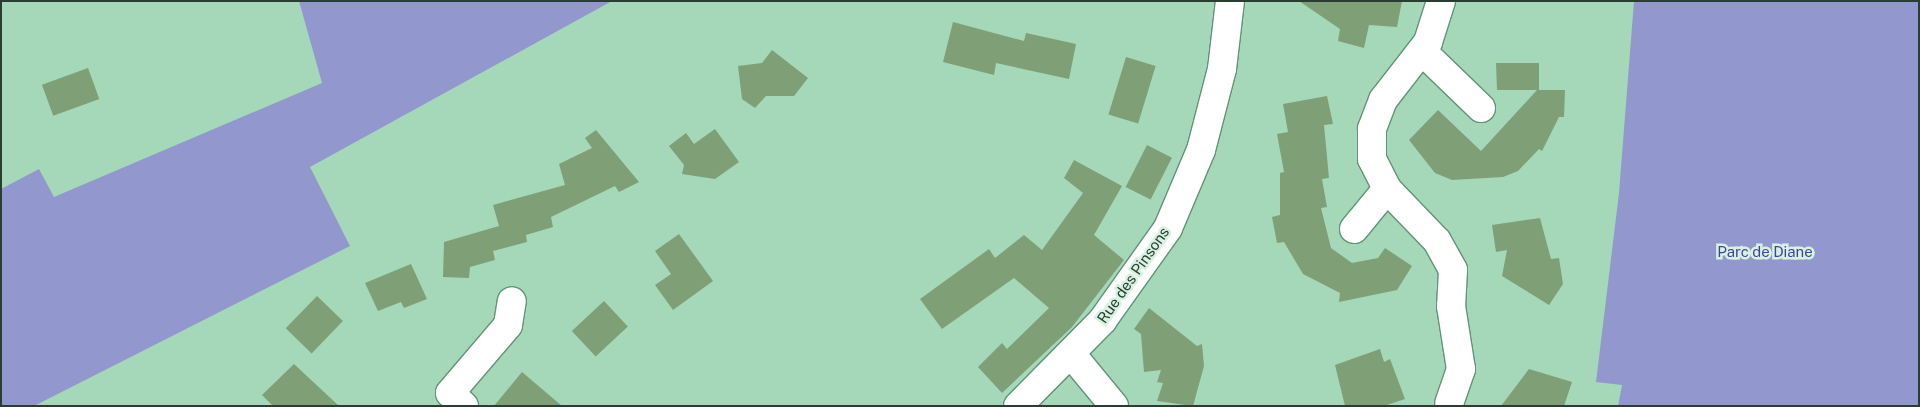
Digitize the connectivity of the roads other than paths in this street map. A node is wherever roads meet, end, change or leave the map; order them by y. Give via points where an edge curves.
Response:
1 (1230, 1) edge
2 (1441, 1) edge
3 (1422, 52) junction
4 (1481, 108) dead end
5 (1387, 189) junction
6 (1354, 229) dead end
7 (512, 301) dead end
8 (1072, 355) junction
9 (1449, 403) dead end
10 (464, 406) edge
11 (1018, 406) edge
12 (1114, 406) edge

1 - 8 street, Rue des Pinsons via 1222,69 1201,150 1168,228
2 - 3 street
3 - 4 street
3 - 5 street via 1383,100 1372,128 1372,159
5 - 6 street
5 - 9 street via 1437,241 1453,270 1451,306 1461,369
7 - 10 street via 508,325 450,393
8 - 11 street, Rue des Pinsons
8 - 12 street

